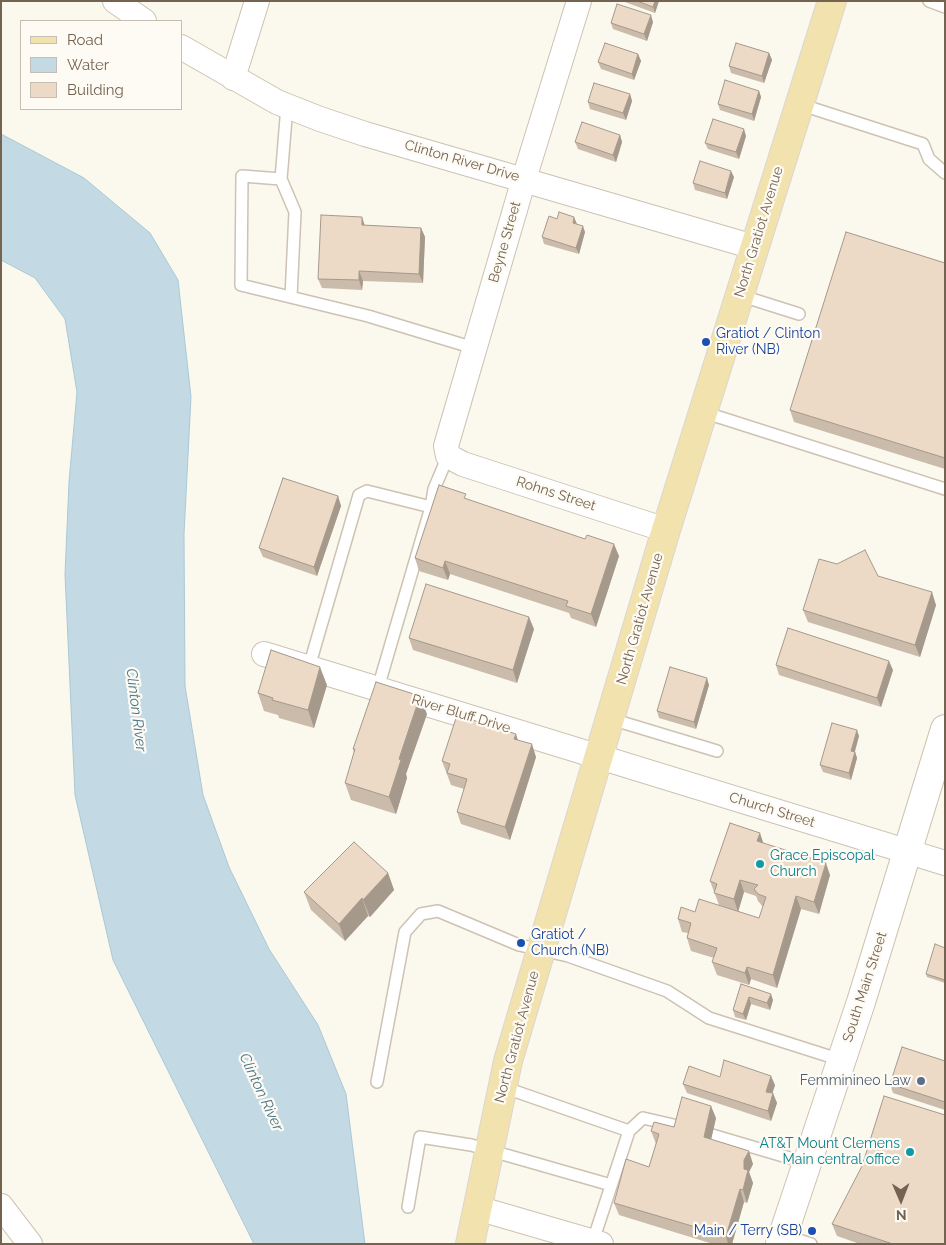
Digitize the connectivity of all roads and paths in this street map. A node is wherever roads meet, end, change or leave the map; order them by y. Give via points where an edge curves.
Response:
1 (115, 1) edge
2 (256, 1) edge
3 (579, 1) edge
4 (832, 1) edge
5 (929, 1) edge
6 (945, 7) edge
7 (143, 20) edge
8 (182, 48) edge
9 (233, 78) junction
10 (799, 104) junction
11 (287, 106) junction
12 (945, 173) edge
13 (281, 178) junction
14 (524, 179) junction
15 (754, 247) junction
16 (739, 295) junction
17 (291, 297) junction
18 (799, 314) dead end
19 (474, 348) junction
20 (703, 412) junction
21 (448, 456) junction
22 (945, 489) edge
23 (430, 507) junction
24 (666, 530) junction
25 (264, 654) dead end
26 (309, 667) junction
27 (378, 688) junction
28 (611, 719) junction
29 (945, 729) edge
30 (717, 750) dead end
31 (600, 757) junction
32 (908, 851) junction
33 (945, 863) edge
34 (541, 951) junction
35 (841, 1060) junction
36 (377, 1082) dead end
37 (503, 1086) junction
38 (682, 1127) edge
39 (629, 1131) junction
40 (712, 1136) dead end
41 (489, 1150) junction
42 (807, 1163) junction
43 (611, 1185) junction
44 (1, 1206) edge
45 (408, 1207) dead end
46 (477, 1208) junction
47 (781, 1239) edge
48 (589, 1242) edge
49 (30, 1244) edge
50 (470, 1244) edge
51 (811, 1244) edge

1 - 7 street
2 - 9 street
3 - 14 street, Beyne Street
4 - 10 main road, North Gratiot Avenue
5 - 6 lane
8 - 9 street, Clinton River Drive
9 - 11 street, Clinton River Drive
10 - 12 lane via 922,144 929,159
10 - 15 main road, North Gratiot Avenue
11 - 13 lane
11 - 14 street, Clinton River Drive via 365,134
13 - 17 lane via 295,212
13 - 17 lane via 242,176 241,285
14 - 15 street, Clinton River Drive
14 - 19 street, Beyne Street
15 - 16 main road, North Gratiot Avenue
16 - 18 lane
16 - 20 main road, North Gratiot Avenue
17 - 19 lane
19 - 21 street, Beyne Street via 446,440
20 - 22 lane
20 - 24 main road, North Gratiot Avenue
21 - 23 lane
21 - 24 street, Rohns Street via 463,464
23 - 26 lane via 367,491 359,495
23 - 27 lane
24 - 28 main road, North Gratiot Avenue
25 - 26 street, River Bluff Drive
26 - 27 street, River Bluff Drive
27 - 31 street, River Bluff Drive
28 - 30 lane
28 - 31 main road, North Gratiot Avenue
29 - 32 street, South Main Street
31 - 32 street, Church Street
31 - 34 main road, North Gratiot Avenue
32 - 33 street, Church Street
32 - 35 street, South Main Street
34 - 35 lane via 568,956 668,991 708,1018
34 - 36 lane via 438,911 421,914 406,932
34 - 37 main road, North Gratiot Avenue
35 - 42 street, South Main Street
37 - 39 lane
37 - 41 main road, North Gratiot Avenue
38 - 39 lane via 642,1118
39 - 43 lane
40 - 42 lane
41 - 43 lane
41 - 45 lane via 420,1137
41 - 46 main road, North Gratiot Avenue
42 - 47 street, South Main Street
43 - 48 lane
44 - 49 street
46 - 48 street
46 - 50 main road, North Gratiot Avenue
47 - 51 lane

